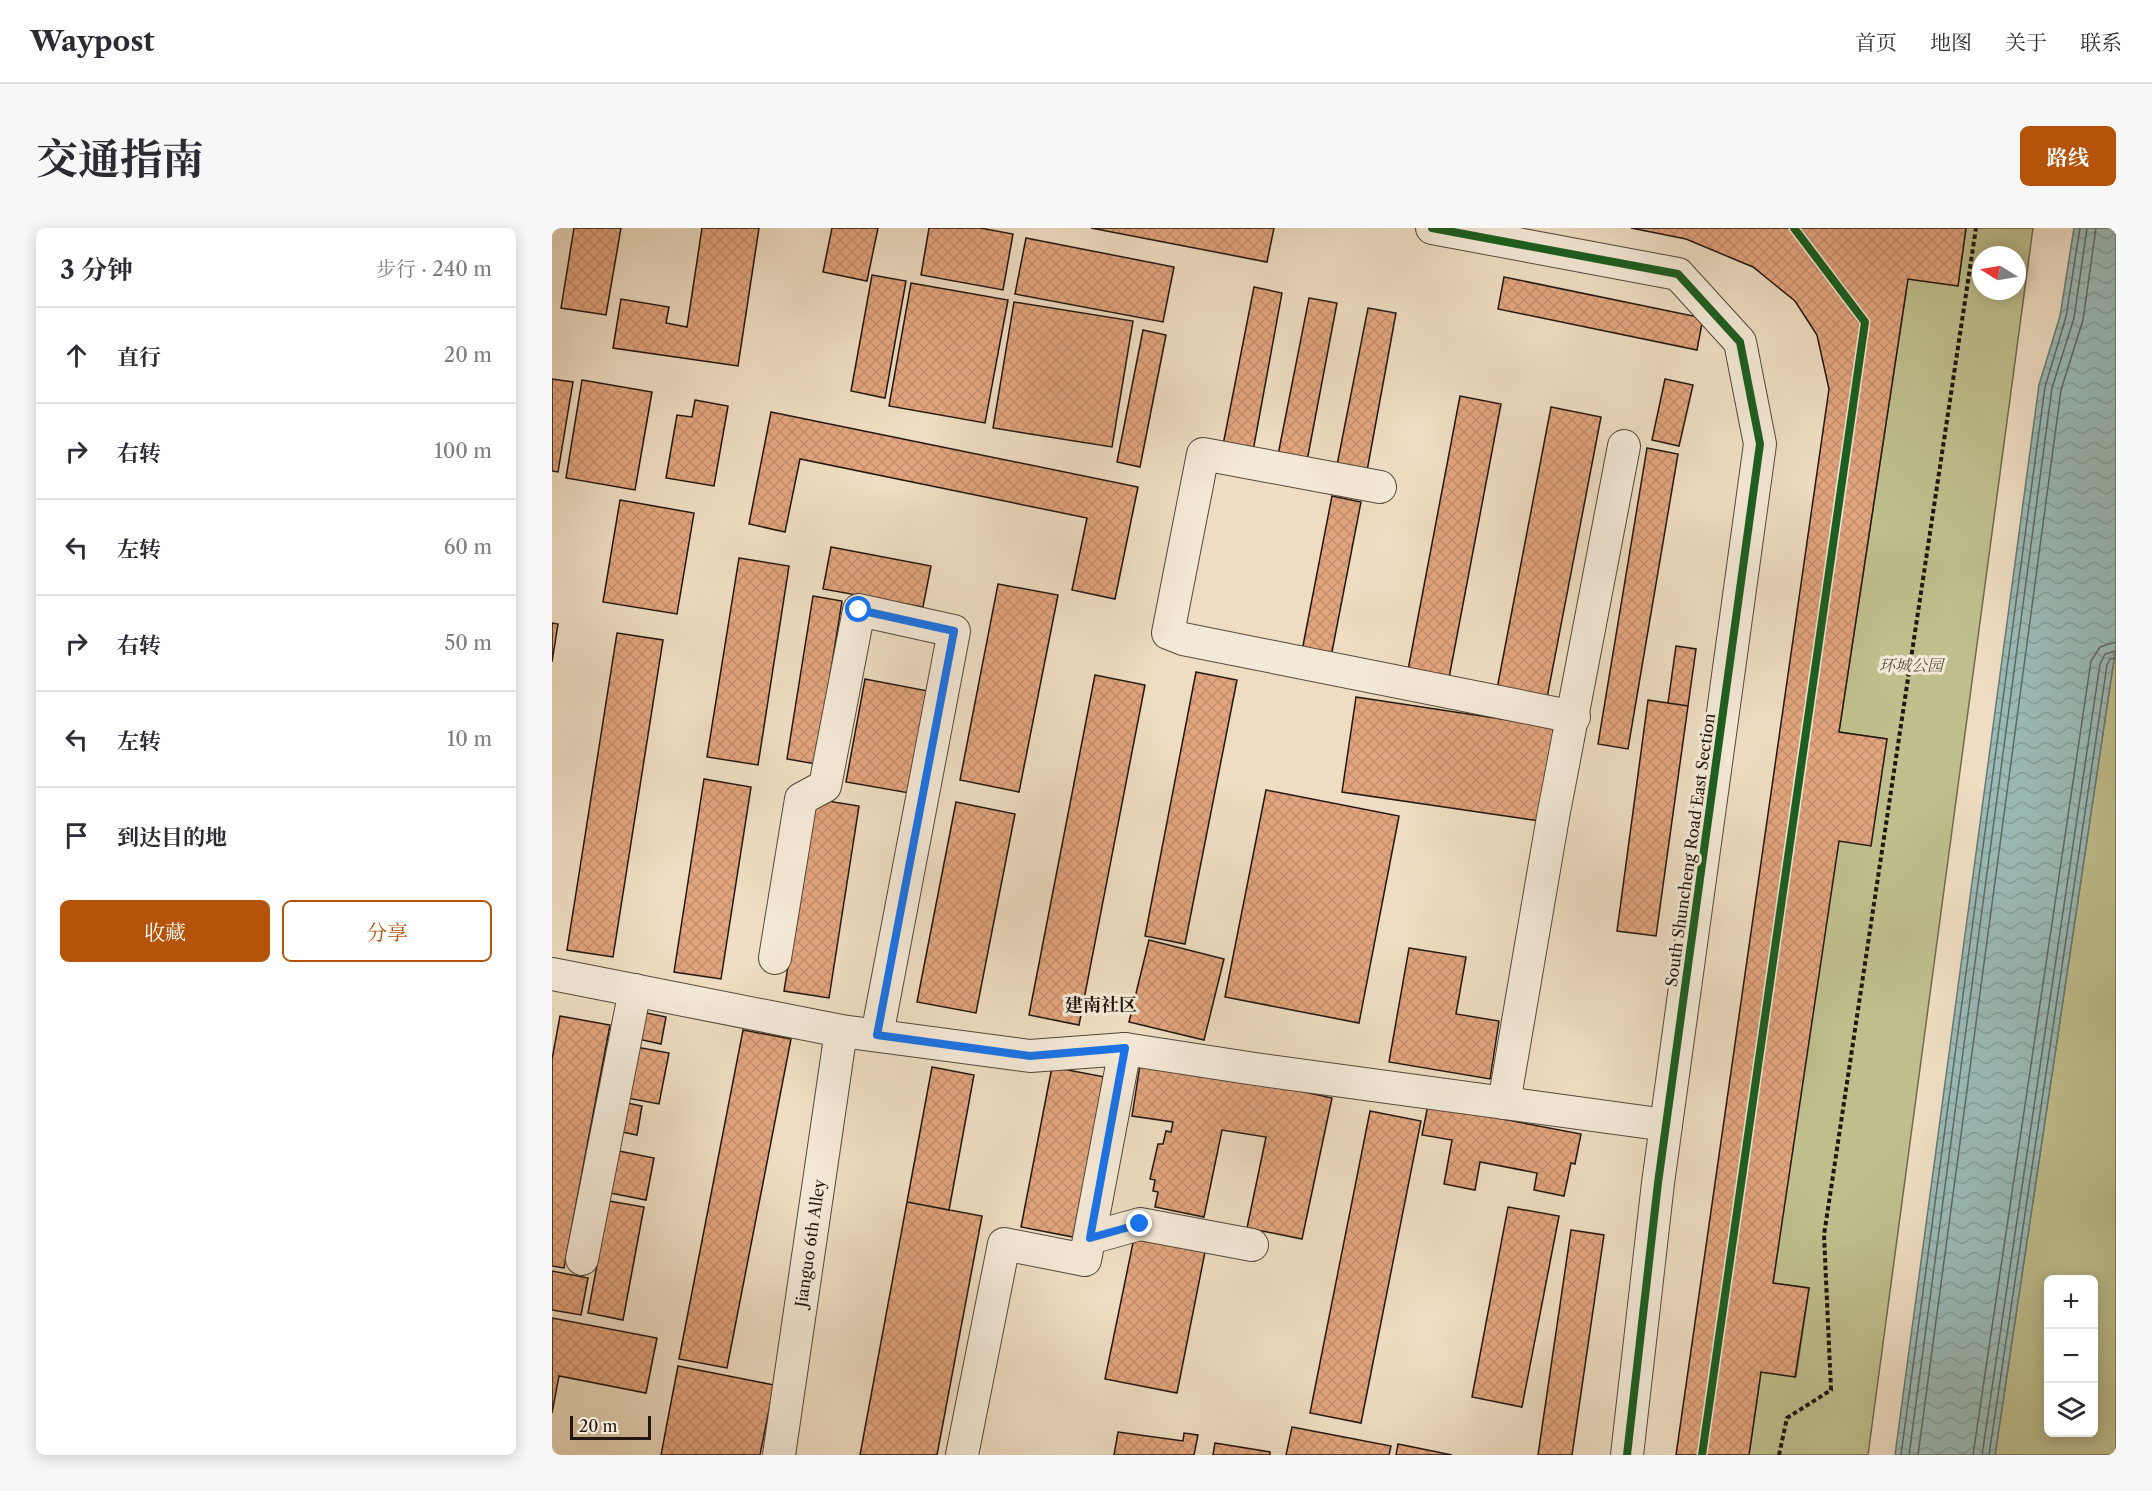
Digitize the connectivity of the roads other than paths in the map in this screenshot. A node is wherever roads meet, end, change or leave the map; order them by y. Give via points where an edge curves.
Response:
1 (1432, 228) edge
2 (1624, 446) dead end
3 (1380, 487) dead end
4 (1574, 717) junction
5 (775, 958) dead end
6 (552, 974) edge
7 (635, 990) junction
8 (842, 1031) junction
9 (877, 1035) junction
10 (1125, 1048) junction
11 (1504, 1103) junction
12 (1666, 1125) junction
13 (1090, 1238) junction
14 (1252, 1245) dead end
15 (582, 1259) dead end
16 (779, 1455) edge
17 (962, 1455) edge
18 (1627, 1455) edge

1 - 12 street, South Shuncheng Road East Section via 1678,274 1740,342 1760,444
2 - 4 street
3 - 4 street via 1203,454 1168,633
4 - 11 street
5 - 9 street via 801,799 825,786 859,610 954,631
6 - 7 street
7 - 8 street
7 - 15 street
8 - 9 street
8 - 16 street, Jianguo 6th Alley
9 - 10 street via 1030,1056
10 - 11 street
10 - 13 street
11 - 12 street
12 - 18 street, South Shuncheng Road East Section
13 - 14 street via 1140,1224
13 - 17 street via 1085,1260 1004,1244

